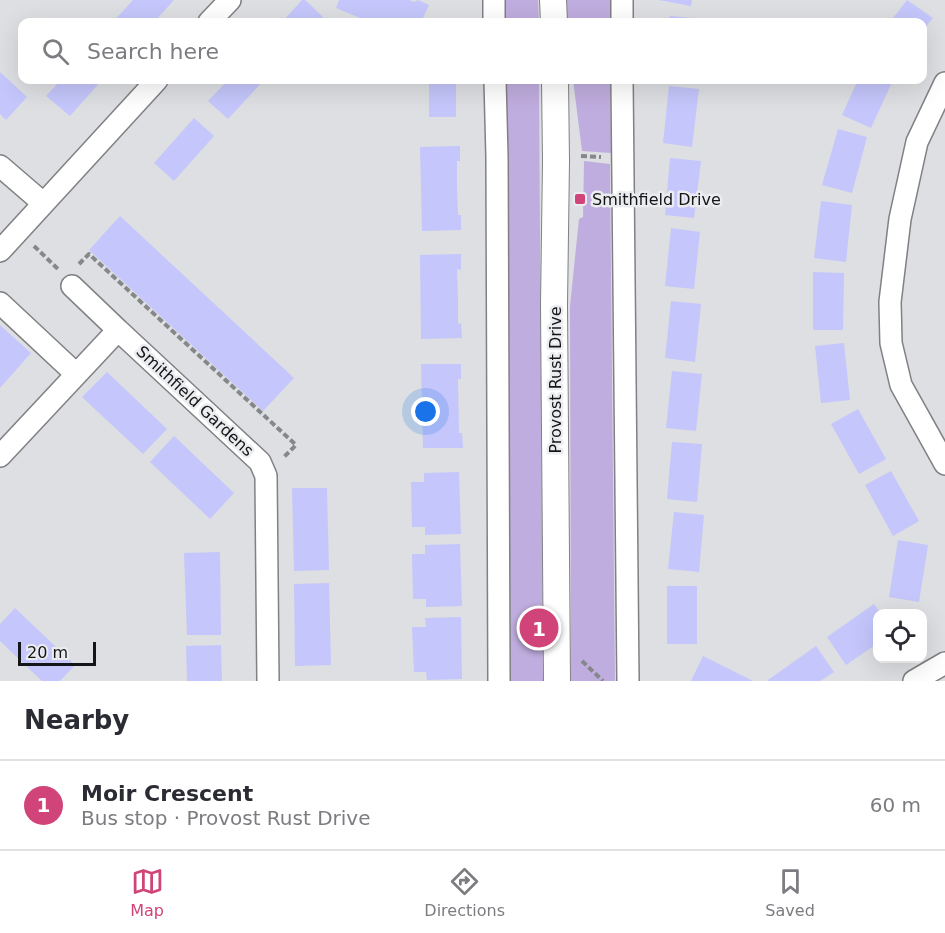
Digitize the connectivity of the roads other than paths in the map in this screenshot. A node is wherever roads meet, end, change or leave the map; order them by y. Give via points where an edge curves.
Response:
1 (230, 0) edge
2 (494, 0) edge
3 (553, 0) edge
4 (622, 0) edge
5 (213, 18) edge
6 (494, 18) edge
7 (554, 18) edge
8 (622, 18) edge
9 (153, 84) edge
10 (495, 84) edge
11 (555, 84) edge
12 (622, 84) edge
13 (945, 84) edge
14 (0, 166) edge
15 (43, 204) junction
16 (0, 251) edge
17 (69, 282) road end
18 (0, 303) edge
19 (118, 330) junction
20 (76, 374) junction
21 (0, 456) edge
22 (945, 464) edge
23 (945, 663) edge
24 (268, 681) edge
25 (499, 681) edge
26 (557, 681) edge
27 (628, 681) edge
28 (914, 681) edge

1 - 5 street
2 - 6 street
3 - 7 street
4 - 8 street
9 - 15 street
10 - 25 street
11 - 26 street, Provost Rust Drive
12 - 27 street
13 - 22 street via 917,142 900,219 890,302 891,344 902,386
14 - 15 street
15 - 16 street
17 - 19 street, Smithfield Gardens
18 - 20 street
19 - 20 street
19 - 24 street, Smithfield Gardens via 261,462 266,476
20 - 21 street
23 - 28 street

